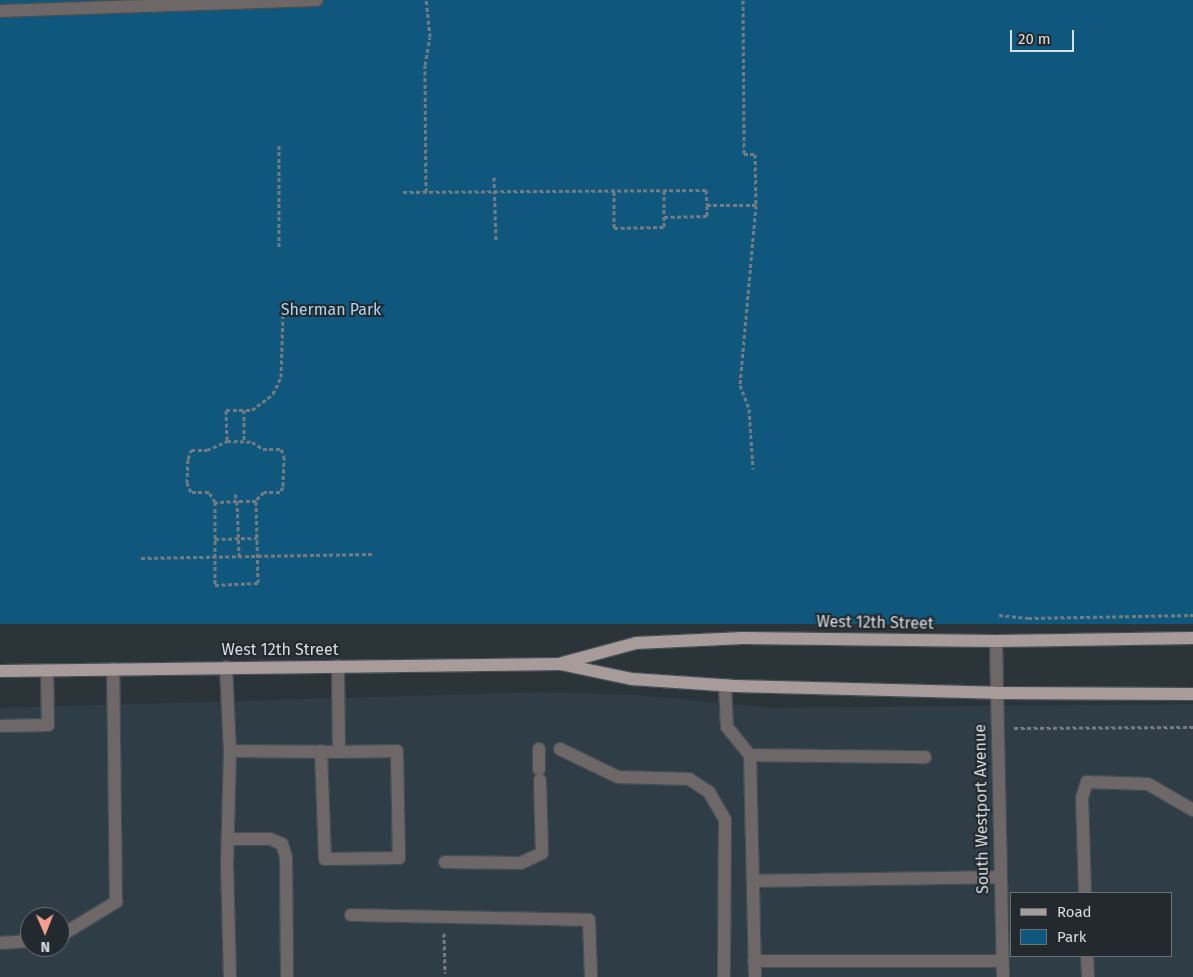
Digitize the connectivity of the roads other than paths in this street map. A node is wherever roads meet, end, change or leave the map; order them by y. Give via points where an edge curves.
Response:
1 (317, 0) edge
2 (0, 11) edge
3 (1193, 638) edge
4 (996, 641) junction
5 (560, 664) junction
6 (338, 666) junction
7 (226, 667) junction
8 (113, 669) junction
9 (47, 670) junction
10 (0, 671) edge
11 (725, 685) junction
12 (996, 693) junction
13 (1193, 694) edge
14 (0, 726) edge
15 (560, 749) dead end
16 (539, 750) dead end
17 (230, 751) junction
18 (321, 751) junction
19 (339, 752) junction
20 (750, 755) junction
21 (925, 757) dead end
22 (1193, 810) edge
23 (228, 839) junction
24 (445, 862) dead end
25 (1000, 877) junction
26 (753, 881) junction
27 (1085, 892) edge
28 (351, 915) dead end
29 (70, 930) edge
30 (1007, 937) edge
31 (0, 942) edge
32 (20, 942) edge
33 (1087, 957) edge
34 (754, 961) junction
35 (1002, 961) junction
36 (230, 977) edge
37 (287, 977) edge
38 (591, 977) edge
39 (724, 977) edge
40 (755, 977) edge
41 (1003, 977) edge
42 (1088, 977) edge

1 - 2 street
3 - 4 main road, West 12th Street
4 - 5 main road, West 12th Street via 743,638 636,643
4 - 12 street, South Westport Avenue
5 - 6 main road, West 12th Street
5 - 11 main road, West 12th Street via 632,679
6 - 7 main road, West 12th Street
6 - 19 street
7 - 8 main road, West 12th Street
7 - 17 street
8 - 9 main road, West 12th Street
8 - 29 street via 116,902
9 - 10 main road, West 12th Street
9 - 14 street via 48,725
11 - 12 main road, West 12th Street
11 - 20 street via 727,727
12 - 13 main road, West 12th Street
12 - 25 street, South Westport Avenue
15 - 39 street via 618,777 689,778 709,792 725,820
16 - 24 street via 542,853 521,863
17 - 18 street
17 - 23 street
18 - 19 street
18 - 19 street via 325,859 399,858 397,751
20 - 21 street
20 - 26 street
22 - 27 street via 1148,784 1086,782 1082,798
23 - 36 street
23 - 37 street via 270,839 282,844 286,857
25 - 26 street
25 - 30 street, South Westport Avenue
26 - 34 street
28 - 38 street via 589,920
30 - 35 street, South Westport Avenue
31 - 32 street
33 - 42 street
34 - 35 street
34 - 40 street
35 - 41 street, South Westport Avenue

